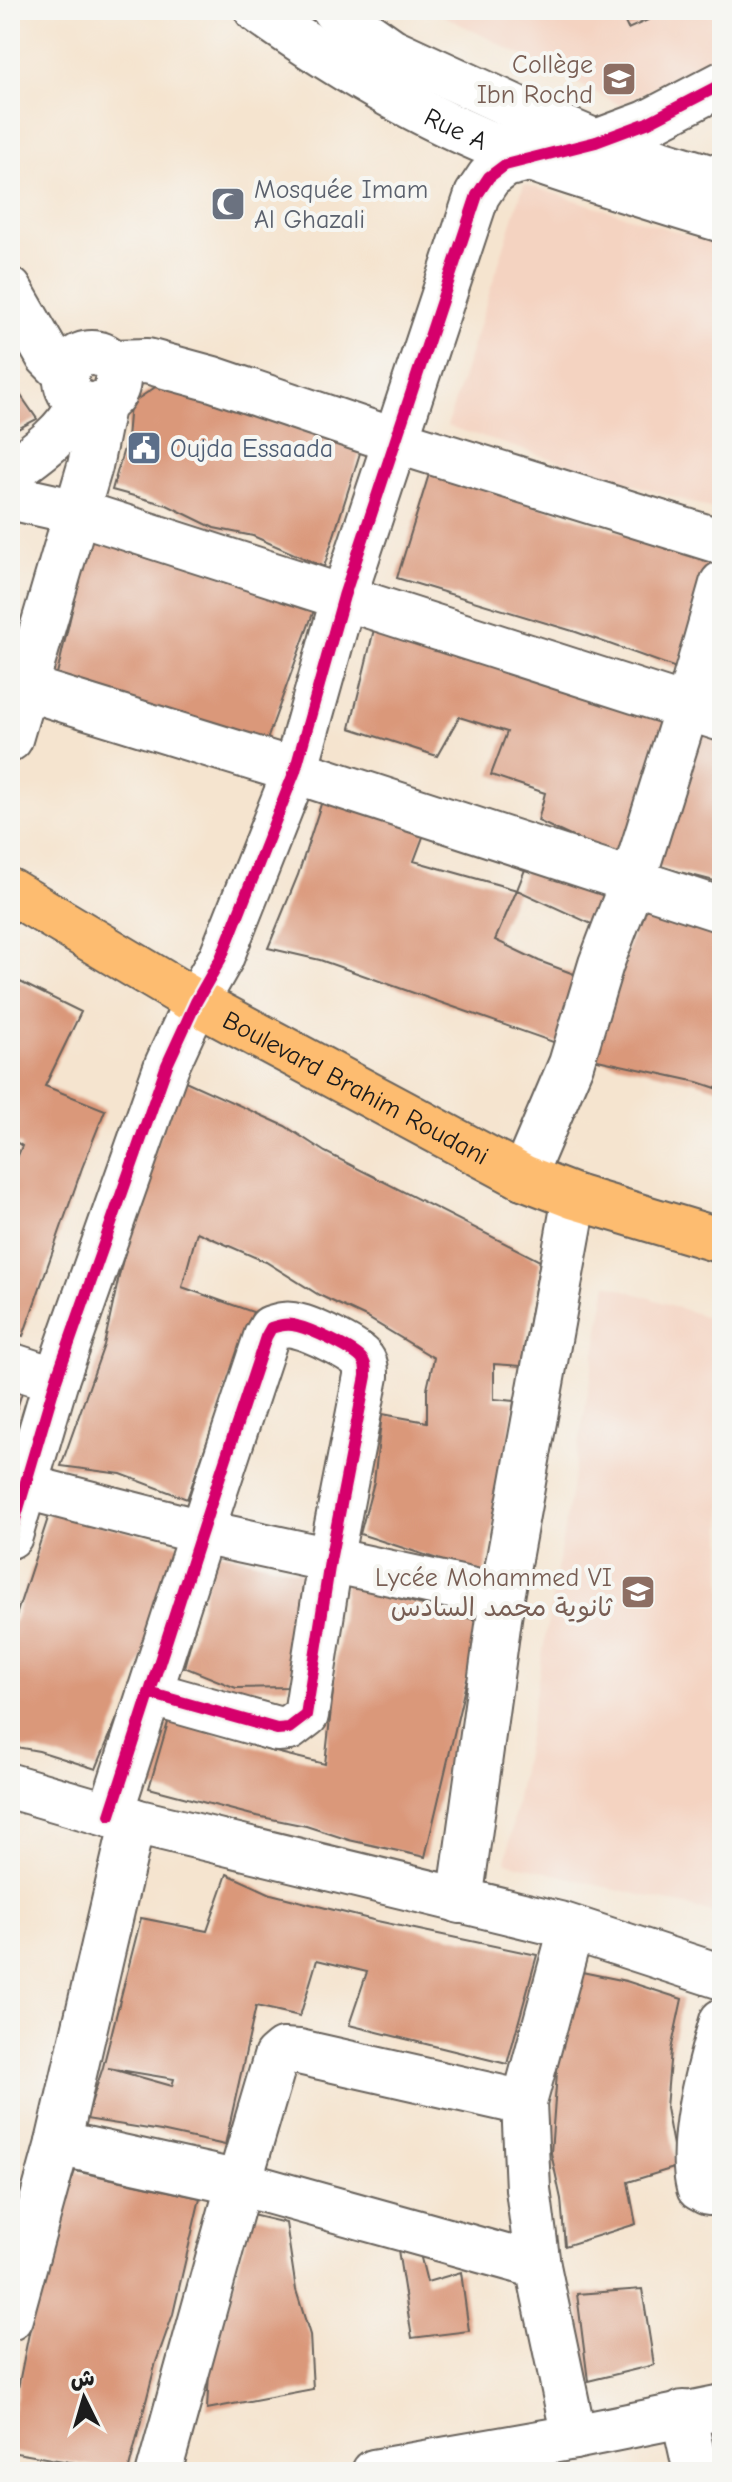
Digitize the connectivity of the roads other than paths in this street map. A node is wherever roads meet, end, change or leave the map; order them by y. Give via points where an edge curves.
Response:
1 (257, 10) edge
2 (334, 10) edge
3 (722, 84) edge
4 (596, 142) junction
5 (527, 159) junction
6 (722, 181) edge
7 (722, 220) edge
8 (10, 290) edge
9 (90, 385) junction
10 (396, 441) junction
11 (10, 472) edge
12 (10, 497) edge
13 (77, 512) junction
14 (722, 542) edge
15 (722, 584) edge
16 (344, 596) junction
17 (17, 686) edge
18 (704, 714) edge
19 (10, 739) edge
20 (295, 771) junction
21 (633, 880) junction
22 (10, 891) edge
23 (722, 910) edge
24 (196, 1002) junction
25 (523, 1177) junction
26 (575, 1197) junction
27 (722, 1241) edge
28 (10, 1365) edge
29 (56, 1380) junction
30 (26, 1487) junction
31 (201, 1532) junction
32 (10, 1536) edge
33 (330, 1561) junction
34 (502, 1597) junction
35 (149, 1693) junction
36 (10, 1786) edge
37 (121, 1818) junction
38 (460, 1901) junction
39 (571, 1929) junction
40 (722, 1977) edge
41 (722, 2021) edge
42 (524, 2103) junction
43 (58, 2143) junction
44 (239, 2183) junction
45 (722, 2193) edge
46 (538, 2266) junction
47 (10, 2318) edge
48 (702, 2410) edge
49 (564, 2449) edge
50 (424, 2467) edge
51 (159, 2472) edge
52 (374, 2472) edge
53 (696, 2472) edge

1 - 5 street, Rue A via 420,112
2 - 4 street, Rue A via 423,67
3 - 4 street via 647,123
4 - 5 street
4 - 6 street, Rue A
5 - 7 street, Rue A
5 - 10 street via 505,165 477,195
8 - 9 street via 48,356
9 - 10 street via 147,361
9 - 11 street via 63,431
9 - 13 street
10 - 14 street
10 - 16 street
12 - 13 street
13 - 16 street
13 - 17 street
15 - 18 street
16 - 18 street
16 - 20 street
17 - 19 street
17 - 20 street
18 - 21 street
20 - 21 street
20 - 24 street via 221,958
21 - 23 street
21 - 25 street via 571,1064
22 - 24 main road, Boulevard Brahim Roudani
24 - 25 main road, Boulevard Brahim Roudani
24 - 29 street via 167,1065
25 - 26 main road, Boulevard Brahim Roudani
26 - 27 main road, Boulevard Brahim Roudani
26 - 34 street
28 - 29 street
29 - 30 street
30 - 31 street
30 - 32 street
31 - 33 street
31 - 33 street via 266,1337 271,1328 297,1326 349,1350 366,1366
31 - 35 street
33 - 34 street
33 - 35 street via 306,1715 289,1728
34 - 38 street
35 - 37 street
36 - 37 street
37 - 38 street
37 - 43 street
38 - 39 street
39 - 40 street
39 - 42 street
41 - 45 street via 699,2120 697,2177 699,2188
42 - 44 street via 283,2051 273,2064
42 - 46 street
43 - 44 street
43 - 47 street
44 - 46 street
44 - 51 street
46 - 49 street
48 - 49 street
48 - 53 street
49 - 50 street
50 - 52 street

